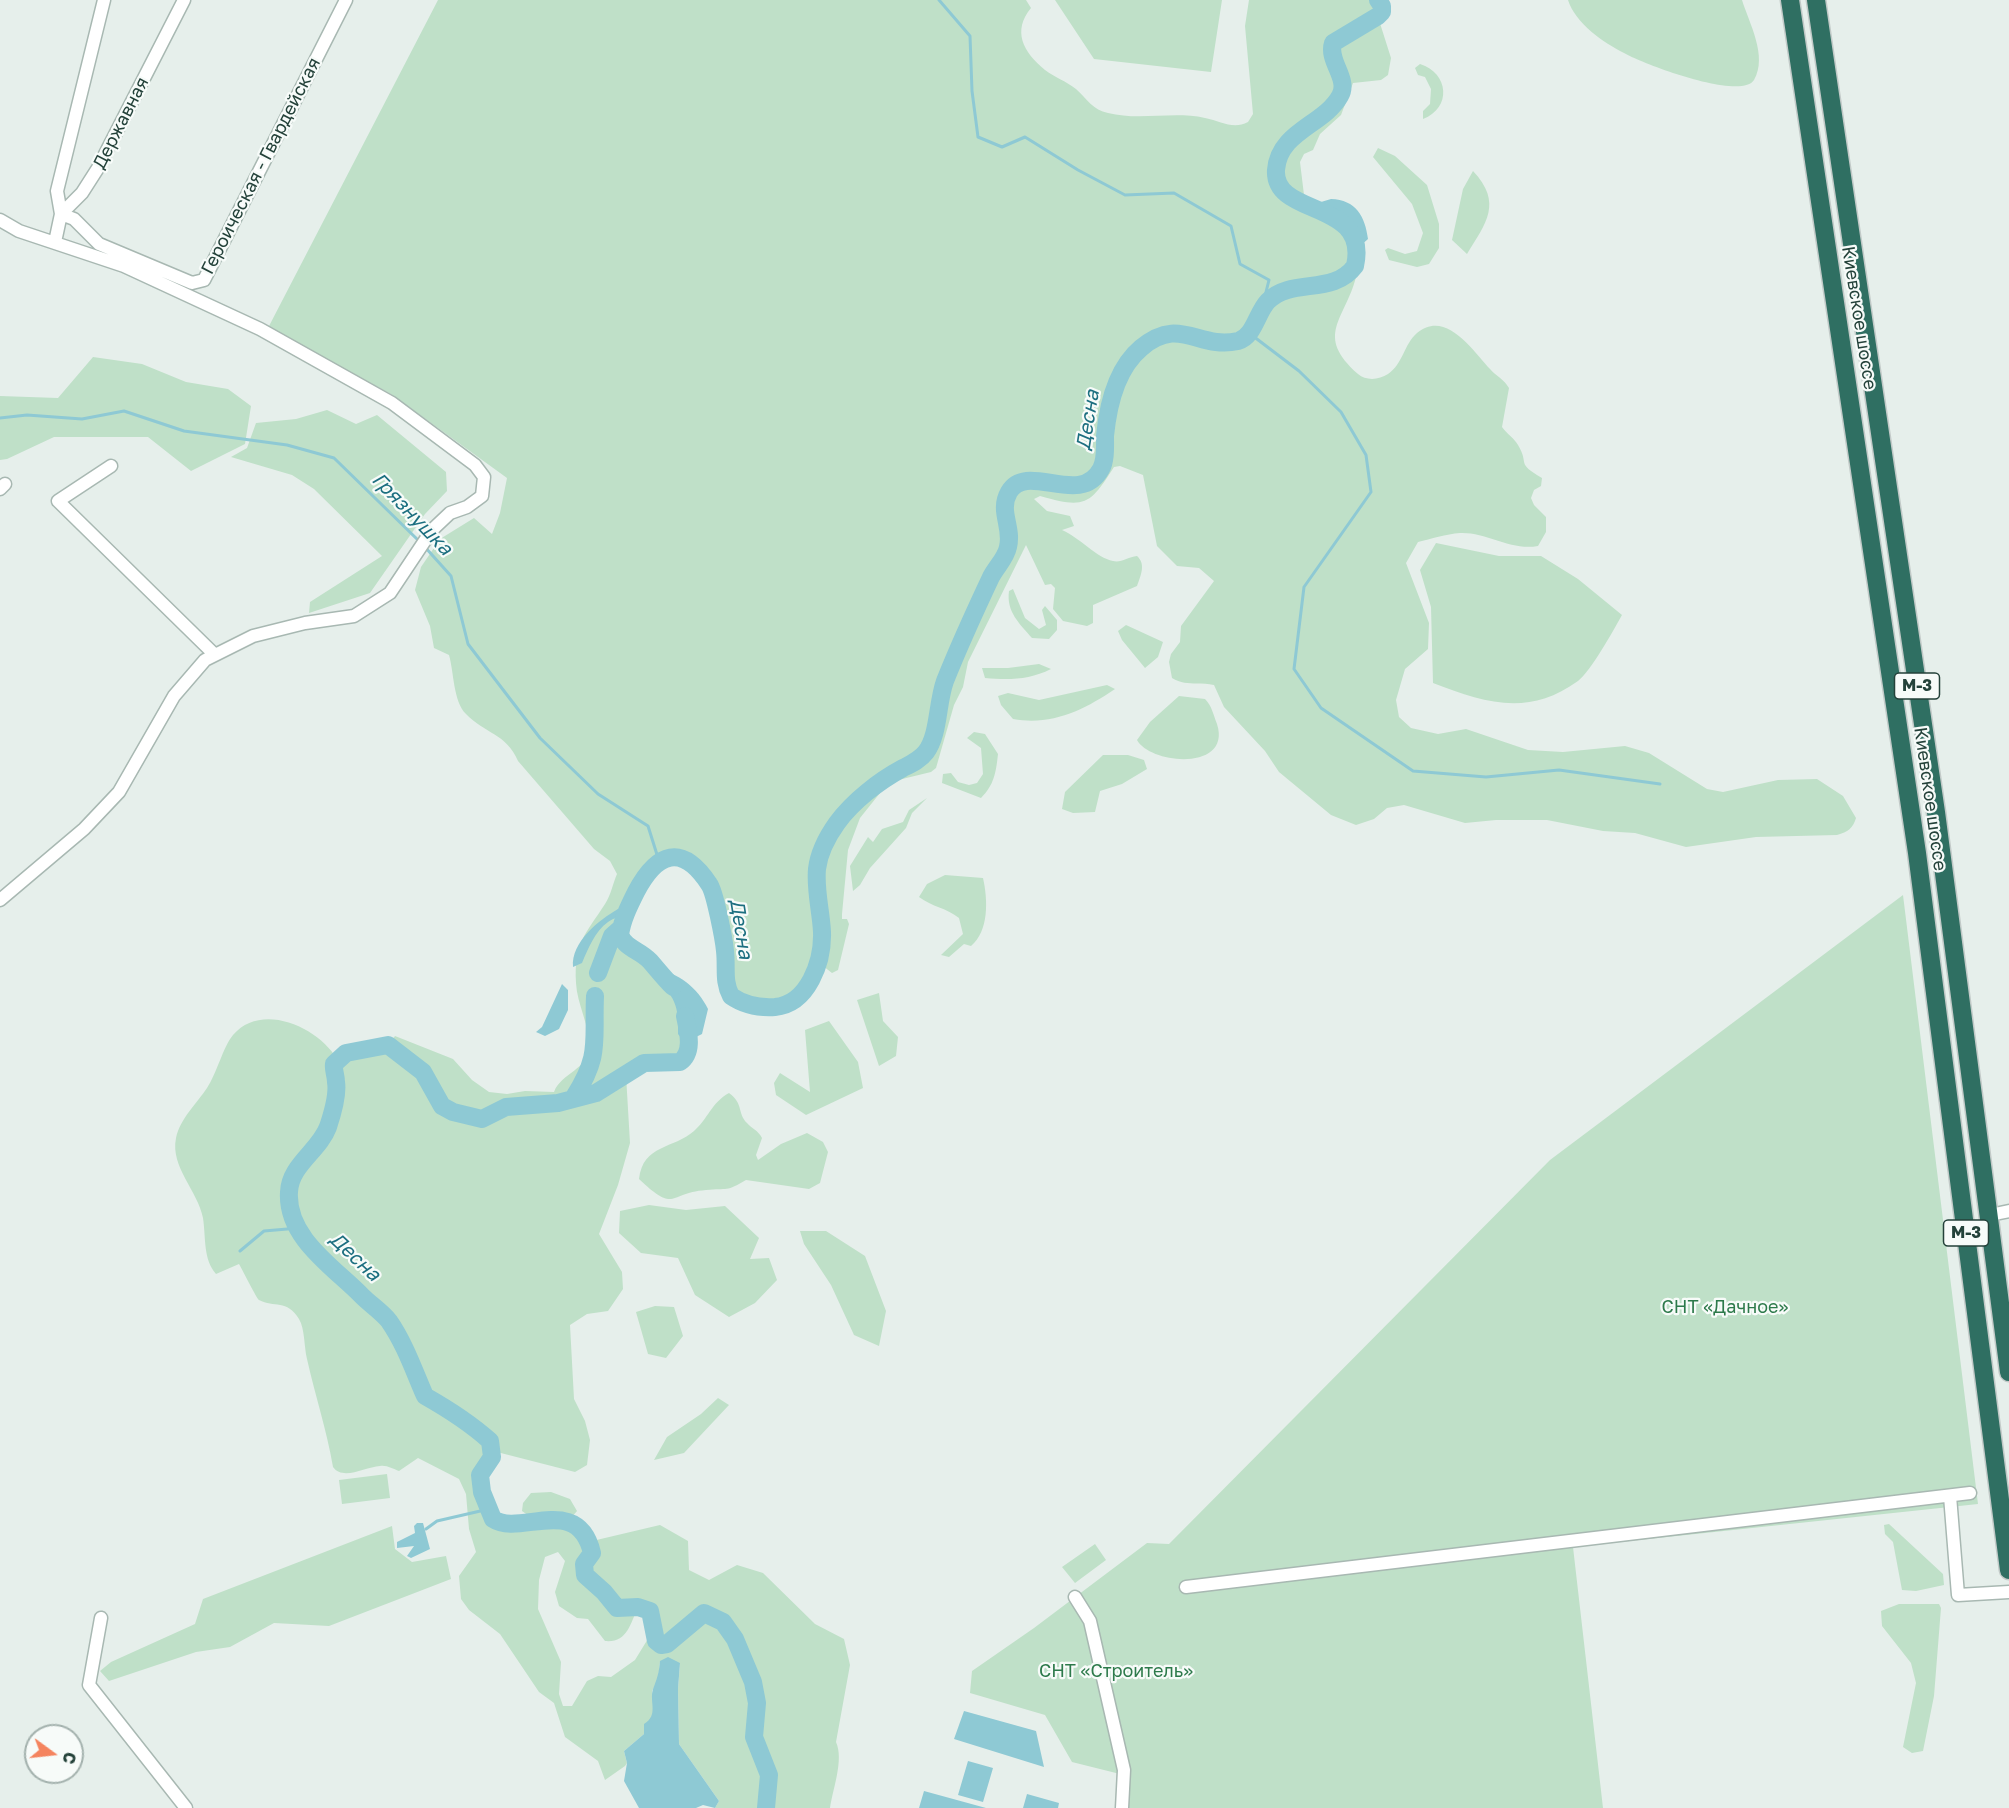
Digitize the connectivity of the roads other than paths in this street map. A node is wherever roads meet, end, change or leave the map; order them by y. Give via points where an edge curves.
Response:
1 (104, 0) edge
2 (184, 0) edge
3 (346, 0) edge
4 (1790, 0) edge
5 (1816, 0) edge
6 (61, 214) junction
7 (0, 220) edge
8 (55, 242) junction
9 (111, 466) dead end
10 (214, 654) junction
11 (0, 900) edge
12 (2009, 1211) edge
13 (1990, 1215) junction
14 (2009, 1372) edge
15 (1970, 1493) dead end
16 (1950, 1496) junction
17 (2009, 1570) edge
18 (1186, 1587) dead end
19 (2009, 1593) edge
20 (1075, 1597) dead end
21 (100, 1618) dead end
22 (186, 1808) edge
23 (1122, 1808) edge

1 - 6 street via 57,191
2 - 6 street, Державная via 98,168 82,193
3 - 6 street, Героическая - Гвардейская via 204,280 192,283 99,244 74,219
4 - 17 highway, Киевское шоссе / М-3 via 1917,853
5 - 13 highway, Киевское шоссе / М-3 via 1936,812
6 - 8 street
7 - 8 street via 19,231
8 - 10 street via 124,266 260,329 392,403 466,458 484,477 482,496 450,513 432,530 390,593 354,616 253,636
9 - 10 street via 58,501
10 - 11 street via 174,696 119,792 84,829
12 - 13 street
13 - 14 highway, Киевское шоссе / М-3
15 - 16 street
16 - 18 street
16 - 19 street via 1958,1595
20 - 23 street via 1090,1621 1124,1770
21 - 22 street via 89,1685

